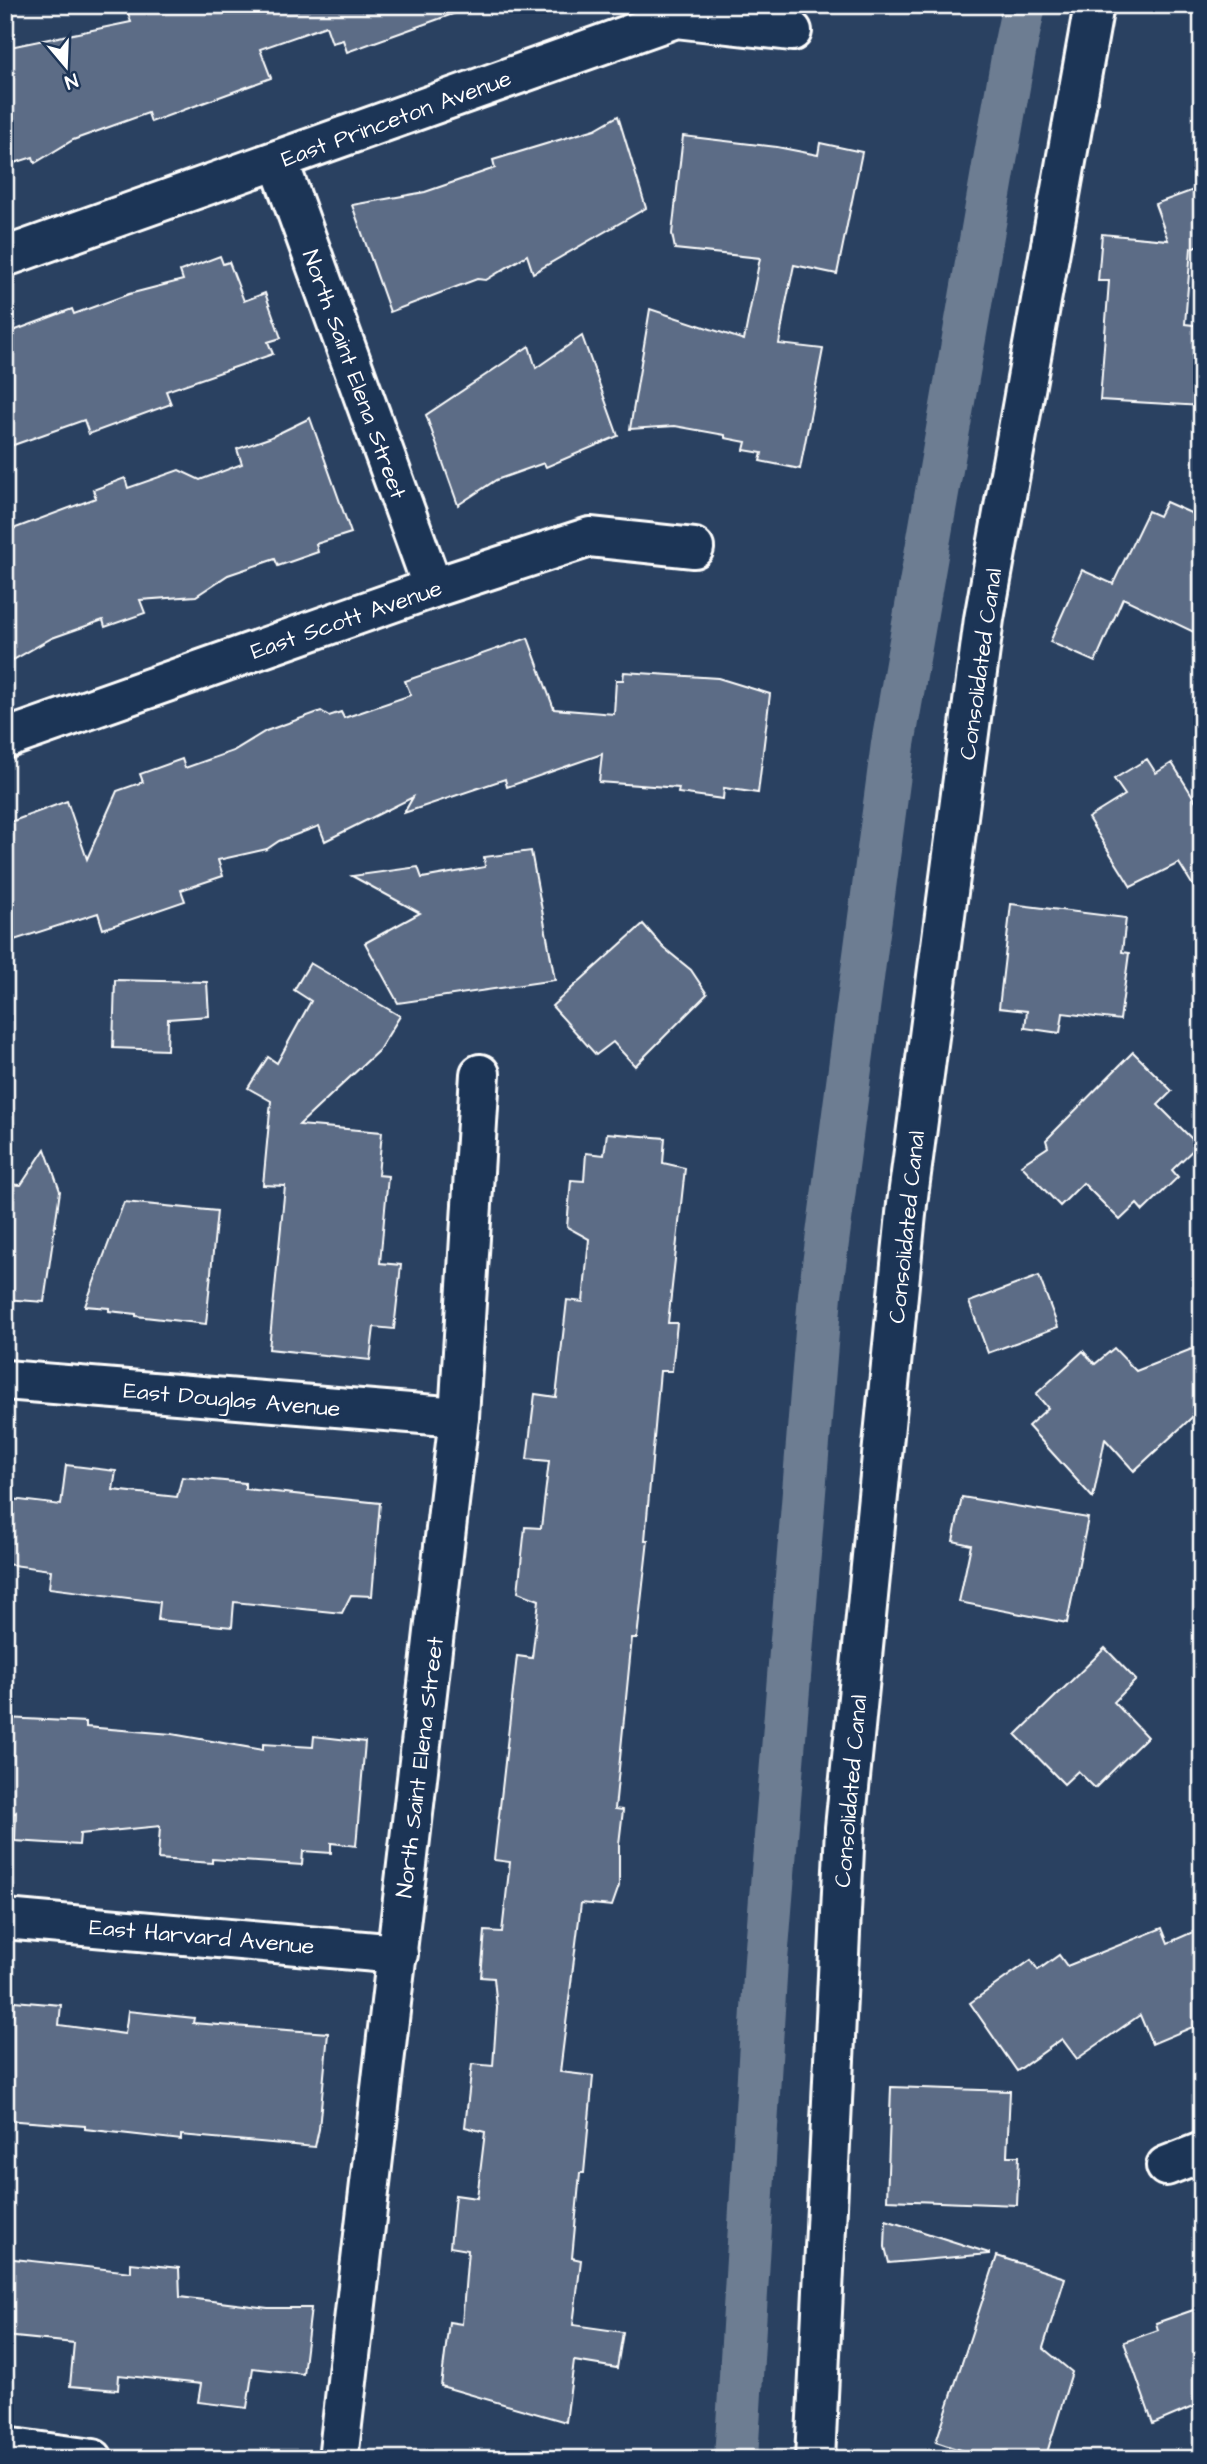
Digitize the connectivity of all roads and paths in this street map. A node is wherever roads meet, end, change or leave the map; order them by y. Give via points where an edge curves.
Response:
1 (1094, 5) edge
2 (792, 31) dead end
3 (278, 160) junction
4 (5, 257) edge
5 (694, 548) dead end
6 (433, 588) junction
7 (5, 739) edge
8 (480, 1074) dead end
9 (5, 1380) edge
10 (459, 1418) junction
11 (5, 1919) edge
12 (398, 1954) junction
13 (1202, 2152) edge
14 (1166, 2166) dead end
15 (5, 2447) edge
16 (93, 2459) edge
17 (338, 2459) edge
18 (815, 2459) edge

1 - 18 street, Consolidated Canal via 984,619 907,1204 845,1828
2 - 3 street, East Princeton Avenue via 676,18
3 - 4 street, East Princeton Avenue
3 - 6 street, North Saint Elena Street
5 - 6 street, East Scott Avenue via 590,537
6 - 7 street, East Scott Avenue
8 - 10 street, North Saint Elena Street
9 - 10 street, East Douglas Avenue
10 - 12 street, North Saint Elena Street
11 - 12 street, East Harvard Avenue
12 - 17 street, North Saint Elena Street
13 - 14 street
15 - 16 street

